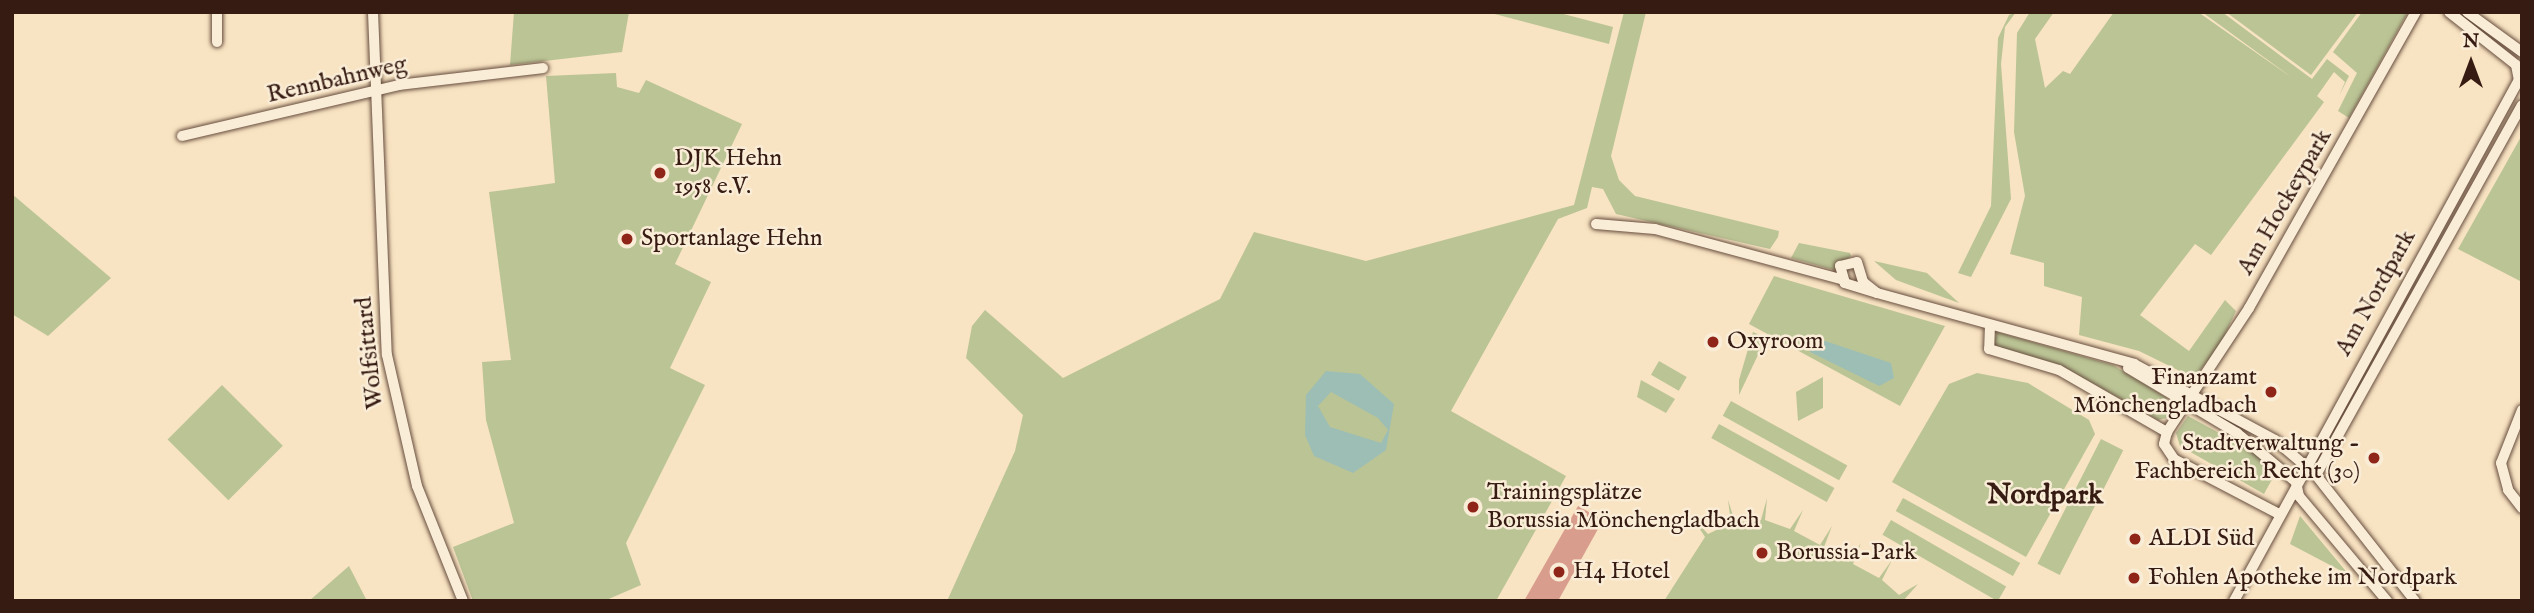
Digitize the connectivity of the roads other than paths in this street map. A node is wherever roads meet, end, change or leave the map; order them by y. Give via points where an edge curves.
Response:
1 (217, 12) edge
2 (373, 12) edge
3 (2427, 12) edge
4 (2449, 12) edge
5 (2467, 12) edge
6 (2416, 15) edge
7 (217, 42) dead end
8 (2522, 52) edge
9 (544, 68) dead end
10 (2520, 71) edge
11 (375, 89) junction
12 (2522, 105) edge
13 (183, 136) dead end
14 (1596, 224) dead end
15 (1840, 279) junction
16 (1877, 293) junction
17 (1990, 325) junction
18 (2110, 357) junction
19 (2194, 393) junction
20 (2185, 403) junction
21 (2522, 410) edge
22 (2167, 432) junction
23 (2303, 466) junction
24 (2316, 475) junction
25 (2296, 482) junction
26 (2299, 496) junction
27 (2522, 508) edge
28 (2279, 514) junction
29 (463, 601) edge
30 (2234, 601) edge
31 (2387, 601) edge
32 (2415, 601) edge

1 - 7 street
2 - 11 street, Wolfsittard
3 - 6 street, Am Hockeypark
4 - 10 street, Am Nordpark
5 - 8 street
6 - 19 street, Am Hockeypark
9 - 11 street, Rennbahnweg
10 - 23 street, Am Nordpark
11 - 13 street, Rennbahnweg
11 - 29 street, Wolfsittard via 387,355 397,417
12 - 24 street, Am Nordpark
14 - 15 street via 1668,232
15 - 16 street
15 - 16 street via 1840,266 1857,262 1863,282
16 - 17 street
17 - 18 street
17 - 22 street via 1989,349 2059,370
18 - 19 street
18 - 20 street
19 - 20 street, Am Hockeypark
19 - 23 street via 2274,440
20 - 22 street, Am Hockeypark
20 - 25 street via 2236,433
21 - 27 street via 2501,463 2508,490
22 - 28 street via 2164,444 2174,459
23 - 24 street
23 - 25 street, Am Nordpark
24 - 26 street, Am Nordpark
24 - 32 street
25 - 26 street
25 - 28 street, Am Nordpark
26 - 28 street, Am Nordpark
26 - 31 street
28 - 30 street, Am Nordpark

